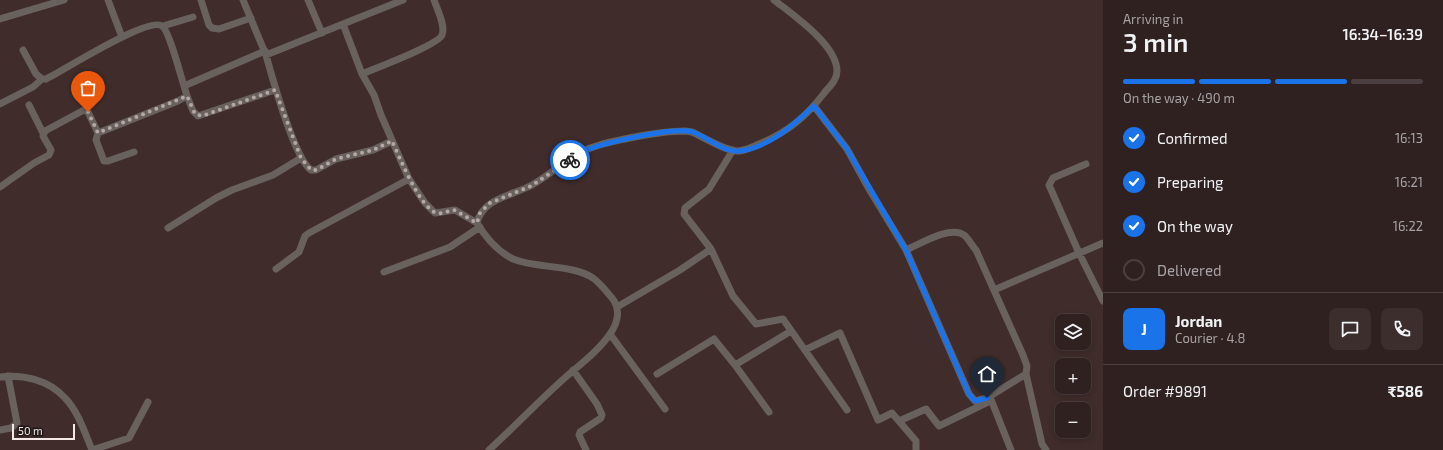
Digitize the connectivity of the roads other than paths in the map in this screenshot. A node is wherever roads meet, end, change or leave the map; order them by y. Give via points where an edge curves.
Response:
1 (64, 0) edge
2 (108, 0) edge
3 (201, 0) edge
4 (243, 0) edge
5 (308, 0) edge
6 (403, 0) edge
7 (434, 0) edge
8 (774, 0) edge
9 (193, 17) dead end
10 (251, 18) junction
11 (0, 20) edge
12 (343, 24) junction
13 (163, 26) junction
14 (322, 33) junction
15 (122, 37) junction
16 (24, 50) dead end
17 (265, 53) junction
18 (362, 74) junction
19 (42, 79) junction
20 (184, 86) junction
21 (275, 90) junction
22 (187, 96) junction
23 (0, 104) edge
24 (29, 105) dead end
25 (814, 106) junction
26 (43, 132) junction
27 (98, 133) junction
28 (392, 141) junction
29 (733, 150) junction
30 (134, 152) dead end
31 (301, 158) junction
32 (1086, 164) dead end
33 (409, 179) junction
34 (0, 186) edge
35 (479, 225) junction
36 (168, 228) dead end
37 (1103, 243) edge
38 (711, 249) junction
39 (906, 250) junction
40 (1079, 252) junction
41 (276, 269) dead end
42 (384, 272) dead end
43 (994, 290) junction
44 (1103, 301) edge
45 (617, 307) junction
46 (791, 331) junction
47 (610, 334) junction
48 (805, 350) junction
49 (734, 365) junction
50 (573, 370) junction
51 (657, 374) dead end
52 (1026, 374) junction
53 (8, 376) junction
54 (0, 377) edge
55 (991, 399) junction
56 (148, 402) dead end
57 (665, 409) dead end
58 (847, 410) dead end
59 (769, 412) dead end
60 (899, 421) junction
61 (0, 430) edge
62 (489, 450) edge
63 (586, 450) edge
64 (916, 450) edge
65 (1011, 450) edge
66 (1046, 450) edge

1 - 11 street
2 - 15 street
3 - 10 street via 212,28 219,29
4 - 10 street
5 - 14 street
6 - 12 street
7 - 18 street via 443,28 440,39
8 - 25 street via 803,23 832,56 837,71 834,81
9 - 13 street
10 - 17 street
12 - 14 street
12 - 18 street
13 - 15 street via 156,24
13 - 20 street
14 - 17 street
15 - 19 street via 60,72
16 - 19 street via 36,74
17 - 20 street
17 - 21 street
18 - 28 street via 374,95
19 - 23 street via 33,87
20 - 22 street
21 - 22 street via 202,116 195,114
21 - 31 street
22 - 27 street
24 - 26 street
25 - 29 street via 790,129 778,136 751,148
25 - 39 street via 847,149
26 - 27 street via 84,110 88,112
26 - 34 street via 51,150 49,155 34,162
27 - 30 street via 96,140 104,161
28 - 31 street via 373,150 336,159 316,170 307,168
28 - 33 street
29 - 35 street via 685,131 603,144 584,151 531,186 490,203 480,213
29 - 38 street via 709,189 684,210 684,214
31 - 36 street via 273,175 216,198
32 - 40 street via 1053,178 1049,185
33 - 35 street via 425,203 435,212 454,210
33 - 41 street via 309,233 305,236 299,252
35 - 42 street via 450,247
35 - 45 street via 492,244 502,253 529,264 571,271 592,278 604,288
37 - 40 street
38 - 45 street
38 - 46 street via 733,296 756,324 783,319
39 - 43 street via 946,232 957,232 965,236 976,250
39 - 55 street via 969,394 975,401
40 - 43 street
40 - 44 street
43 - 52 street via 1023,355 1027,366
45 - 47 street via 616,324
46 - 48 street
46 - 49 street
47 - 50 street via 597,350
47 - 57 street
48 - 58 street
48 - 60 street via 840,333 878,420 892,413
49 - 51 street via 714,339
49 - 59 street
50 - 62 street
50 - 63 street via 602,415 580,432
52 - 55 street
52 - 66 street via 1042,444
53 - 54 street
53 - 56 street via 28,377 48,385 66,398 92,450 129,438
53 - 61 street via 17,423 11,428
55 - 60 street via 939,426 926,409
55 - 65 street
60 - 64 street via 916,441

